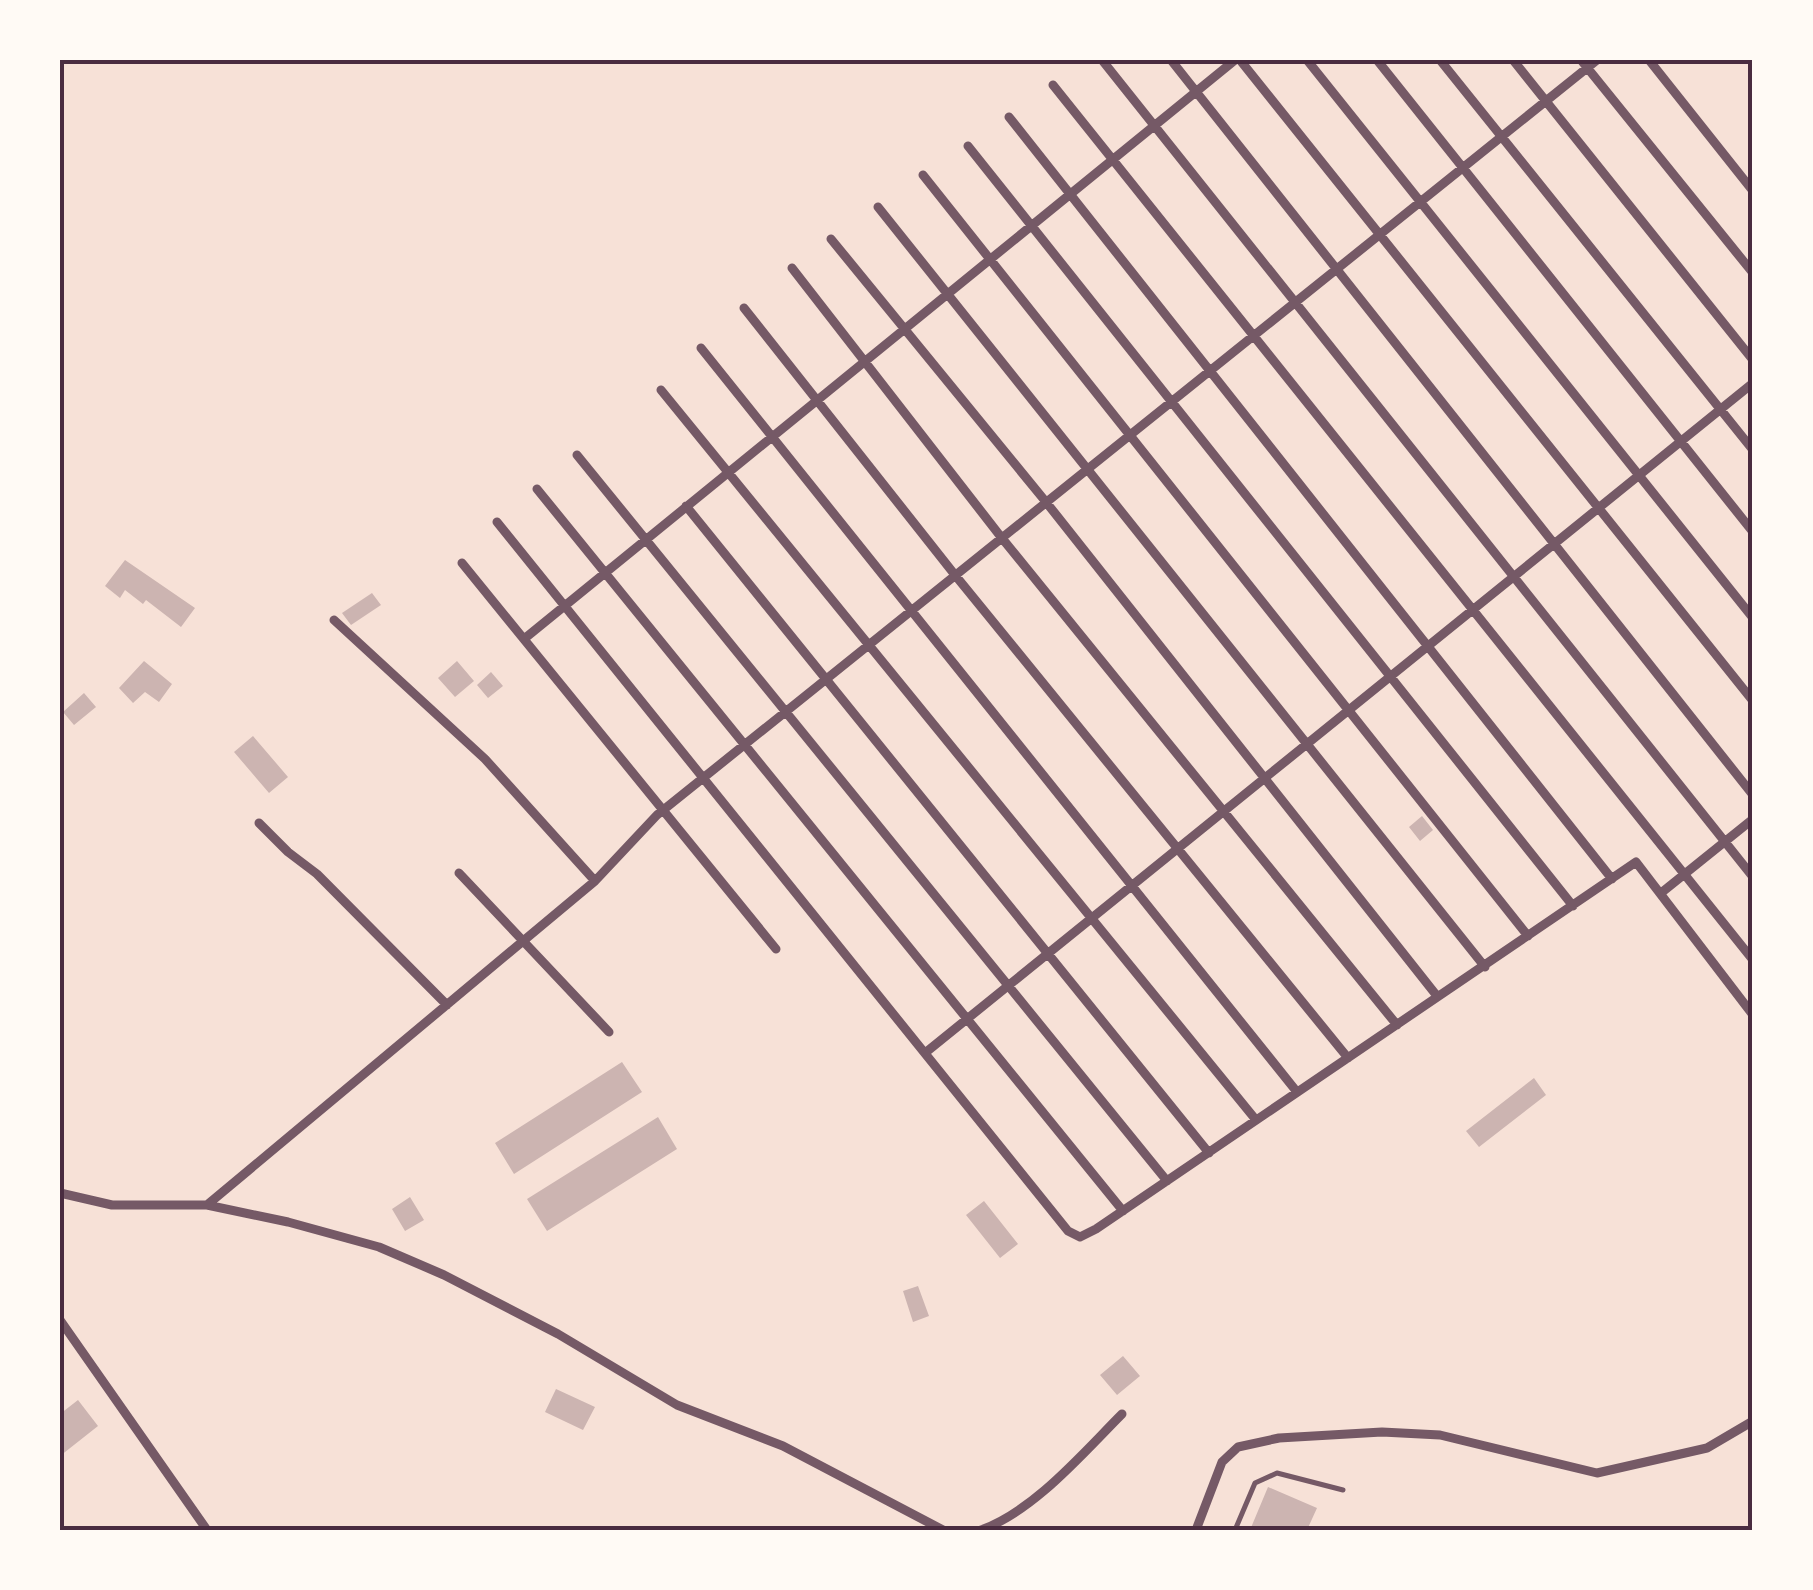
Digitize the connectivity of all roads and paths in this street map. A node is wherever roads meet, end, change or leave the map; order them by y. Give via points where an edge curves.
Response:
1 (1102, 60) edge
2 (1170, 60) edge
3 (1238, 60) edge
4 (1307, 60) edge
5 (1378, 60) edge
6 (1440, 60) edge
7 (1513, 60) edge
8 (1597, 60) edge
9 (1649, 60) edge
10 (1584, 64) edge
11 (1053, 85) dead end
12 (1196, 92) junction
13 (1546, 101) junction
14 (1009, 117) dead end
15 (1154, 126) junction
16 (1502, 136) junction
17 (968, 146) dead end
18 (1112, 160) junction
19 (1463, 167) junction
20 (923, 176) dead end
21 (1753, 191) edge
22 (1070, 194) junction
23 (1418, 203) junction
24 (878, 206) dead end
25 (1032, 225) junction
26 (1380, 235) junction
27 (831, 240) dead end
28 (990, 260) junction
29 (792, 268) dead end
30 (1336, 269) junction
31 (1753, 273) edge
32 (948, 294) junction
33 (1295, 302) junction
34 (744, 308) dead end
35 (904, 329) junction
36 (1253, 336) junction
37 (701, 348) dead end
38 (1753, 360) edge
39 (864, 362) junction
40 (1210, 371) junction
41 (1753, 383) edge
42 (661, 390) dead end
43 (817, 400) junction
44 (1172, 401) junction
45 (1720, 410) junction
46 (1130, 435) junction
47 (772, 436) junction
48 (1681, 442) junction
49 (1753, 450) edge
50 (578, 455) dead end
51 (1087, 470) junction
52 (728, 472) junction
53 (1638, 476) junction
54 (537, 489) dead end
55 (1046, 502) junction
56 (686, 506) junction
57 (1598, 508) junction
58 (497, 522) dead end
59 (1753, 532) edge
60 (646, 538) junction
61 (1001, 538) junction
62 (1554, 544) junction
63 (462, 564) dead end
64 (604, 572) junction
65 (955, 576) junction
66 (1514, 577) junction
67 (564, 605) junction
68 (911, 610) junction
69 (1472, 610) junction
70 (1753, 618) edge
71 (334, 620) dead end
72 (524, 639) junction
73 (869, 644) junction
74 (1428, 646) junction
75 (1392, 675) junction
76 (826, 679) junction
77 (1753, 701) edge
78 (1348, 710) junction
79 (786, 712) junction
80 (1308, 743) junction
81 (744, 745) junction
82 (703, 778) junction
83 (1266, 778) junction
84 (1753, 795) edge
85 (663, 810) junction
86 (1225, 810) junction
87 (1753, 819) edge
88 (259, 823) dead end
89 (1725, 842) junction
90 (1177, 849) junction
91 (459, 873) dead end
92 (1684, 874) junction
93 (1612, 878) junction
94 (1753, 878) edge
95 (596, 881) junction
96 (1132, 886) junction
97 (1660, 894) junction
98 (1572, 906) junction
99 (1092, 918) junction
100 (1528, 936) junction
101 (524, 941) junction
102 (776, 949) dead end
103 (1048, 954) junction
104 (1753, 960) edge
105 (1485, 966) junction
106 (1008, 986) junction
107 (1437, 996) junction
108 (447, 1005) junction
109 (1753, 1014) edge
110 (967, 1019) junction
111 (1397, 1025) junction
112 (610, 1032) dead end
113 (925, 1053) junction
114 (1348, 1058) junction
115 (1297, 1092) junction
116 (1256, 1120) junction
117 (1209, 1153) junction
118 (1167, 1181) junction
119 (60, 1193) edge
120 (206, 1205) junction
121 (1122, 1211) junction
122 (60, 1320) edge
123 (1122, 1414) dead end
124 (1753, 1421) edge
125 (1343, 1490) dead end
126 (208, 1530) edge
127 (943, 1530) edge
128 (981, 1530) edge
129 (1196, 1530) edge
130 (1235, 1530) edge

1 - 15 street
2 - 12 street
3 - 12 street
3 - 26 street
4 - 23 street
5 - 19 street
6 - 16 street
7 - 13 street
8 - 10 street
9 - 21 street
10 - 13 street
10 - 31 street
11 - 18 street
12 - 15 street
12 - 30 street
13 - 16 street
13 - 38 street
14 - 22 street
15 - 18 street
15 - 33 street
16 - 19 street
16 - 45 street
17 - 25 street
18 - 22 street
18 - 36 street
19 - 23 street
19 - 48 street
20 - 28 street
22 - 25 street
22 - 40 street
23 - 26 street
23 - 53 street
24 - 32 street
25 - 28 street
25 - 44 street
26 - 30 street
26 - 57 street
27 - 35 street
28 - 32 street
28 - 46 street
29 - 39 street
30 - 33 street
30 - 62 street
32 - 35 street
32 - 51 street
33 - 36 street
33 - 66 street
34 - 43 street
35 - 39 street
35 - 55 street
36 - 40 street
36 - 69 street
37 - 47 street
39 - 43 street
39 - 61 street
40 - 44 street
40 - 74 street
41 - 45 street
42 - 52 street
43 - 47 street
43 - 65 street
44 - 46 street
44 - 75 street
45 - 48 street
45 - 49 street
46 - 51 street
46 - 78 street
47 - 52 street
47 - 68 street
48 - 53 street
48 - 59 street
50 - 60 street
51 - 55 street
51 - 80 street
52 - 56 street
52 - 73 street
53 - 57 street
53 - 70 street
54 - 64 street
55 - 61 street
55 - 83 street
56 - 60 street
56 - 76 street
57 - 62 street
57 - 77 street
58 - 67 street
60 - 64 street
60 - 79 street
61 - 65 street
61 - 86 street
62 - 66 street
62 - 84 street
63 - 72 street
64 - 67 street
64 - 81 street
65 - 68 street
65 - 90 street
66 - 69 street
66 - 89 street
67 - 72 street
67 - 82 street
68 - 73 street
68 - 96 street
69 - 74 street
69 - 92 street
71 - 95 street via 485,760
72 - 85 street
73 - 76 street
73 - 99 street
74 - 75 street
74 - 93 street
75 - 78 street
75 - 98 street
76 - 79 street
76 - 103 street
78 - 80 street
78 - 100 street
79 - 81 street
79 - 106 street
80 - 83 street
80 - 105 street
81 - 82 street
81 - 110 street
82 - 85 street
82 - 113 street
83 - 86 street
83 - 107 street
85 - 95 street
85 - 102 street
86 - 90 street
86 - 111 street
87 - 89 street
88 - 108 street
89 - 92 street
89 - 94 street
90 - 96 street
90 - 114 street
91 - 101 street
92 - 97 street
92 - 104 street
93 - 97 street via 1636,862
93 - 98 street
95 - 101 street
96 - 99 street
96 - 115 street
97 - 109 street
98 - 100 street
99 - 103 street
99 - 116 street
100 - 105 street
101 - 108 street
101 - 112 street
103 - 106 street
103 - 117 street
105 - 107 street
106 - 110 street
106 - 118 street
107 - 111 street
108 - 120 street
110 - 113 street
110 - 121 street
111 - 114 street
113 - 121 street via 1068,1232 1080,1237
114 - 115 street
115 - 116 street
116 - 117 street
117 - 118 street
118 - 121 street
119 - 120 street via 112,1205
120 - 127 street via 379,1247 444,1274 677,1405 783,1446
122 - 126 street
123 - 128 street via 1045,1489
124 - 129 street via 1707,1448 1597,1473 1440,1435 1279,1438 1238,1447 1222,1462
125 - 130 lane via 1277,1474 1255,1483

